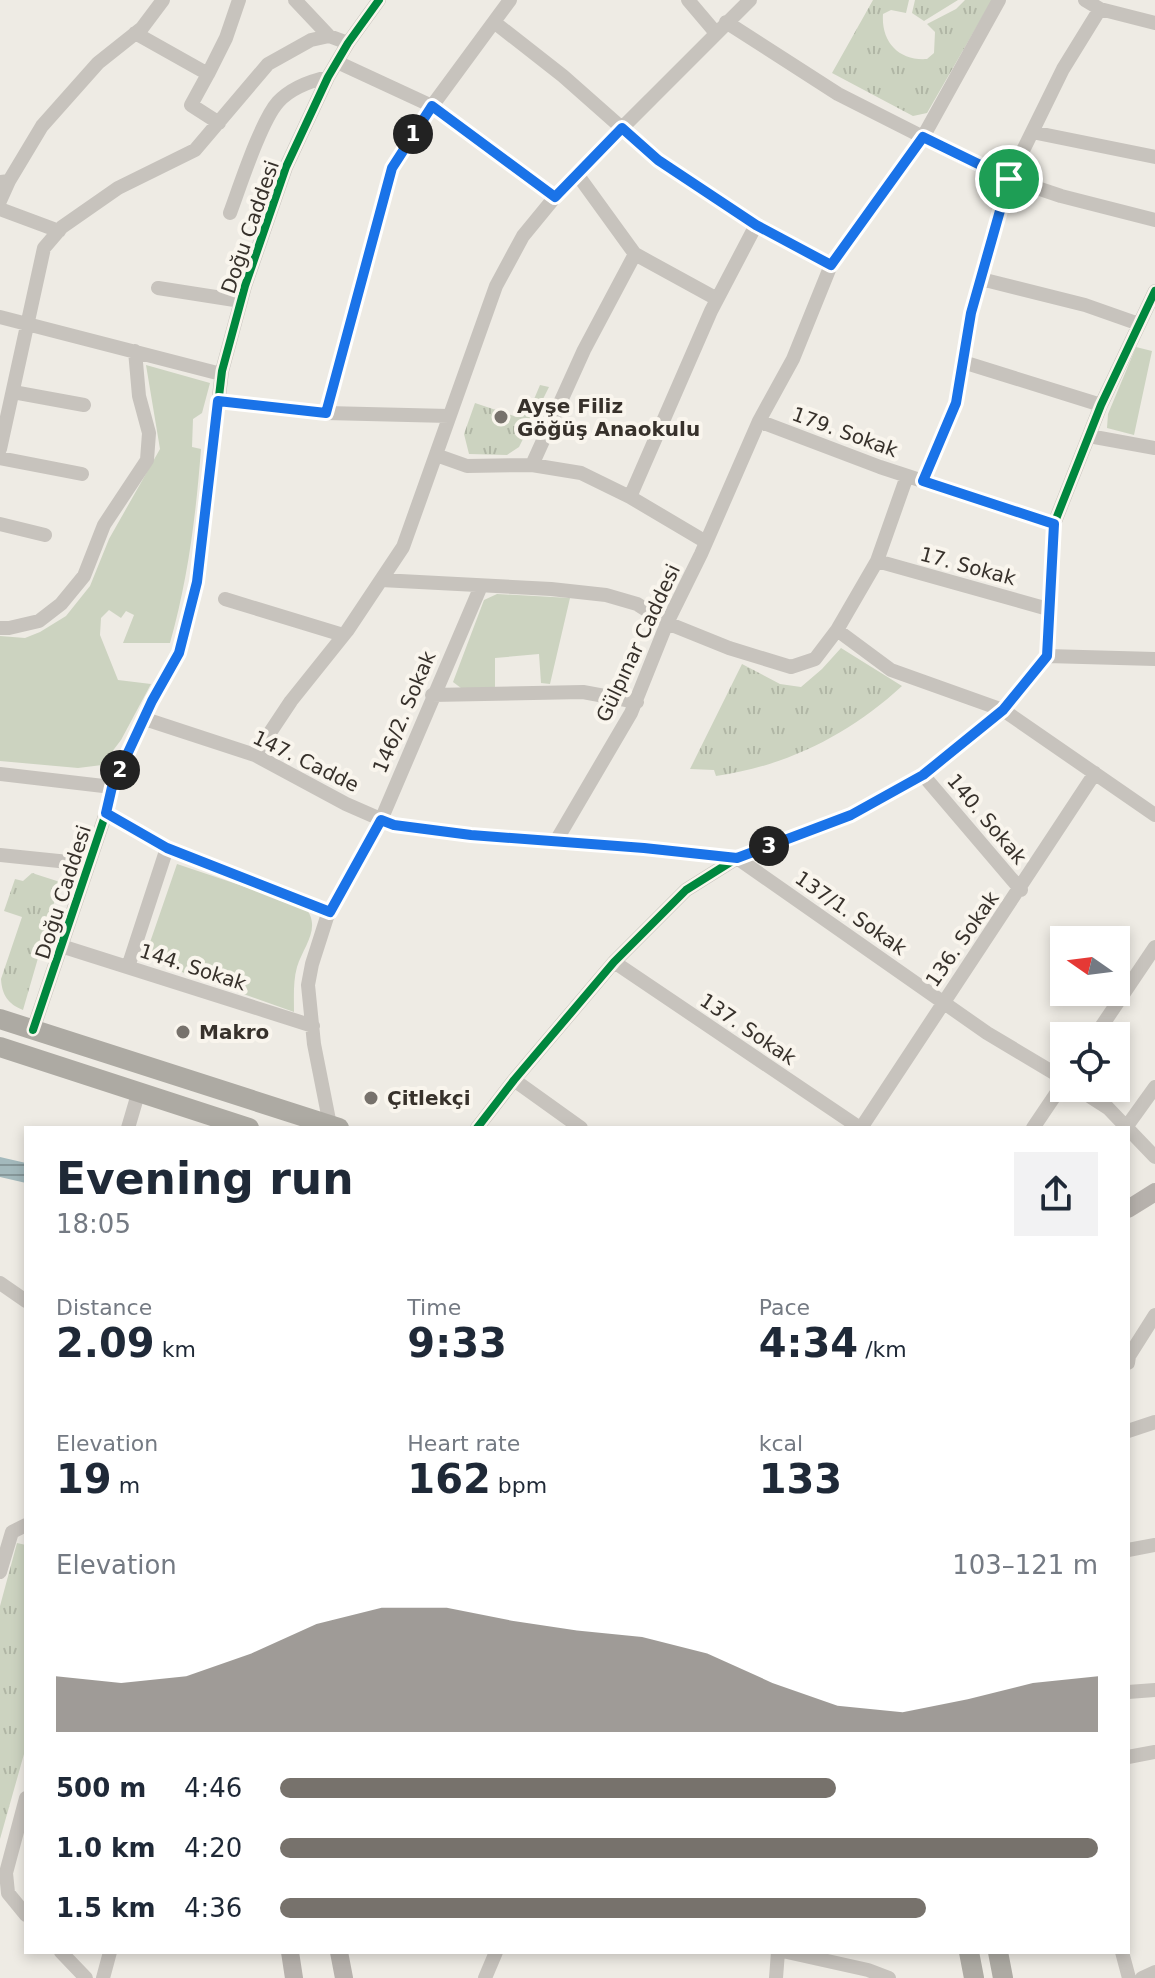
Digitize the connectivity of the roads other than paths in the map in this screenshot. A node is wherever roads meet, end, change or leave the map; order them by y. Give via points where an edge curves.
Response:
1 (163, 0) edge
2 (239, 0) edge
3 (295, 0) edge
4 (379, 0) edge
5 (510, 0) edge
6 (688, 0) edge
7 (750, 0) edge
8 (999, 0) edge
9 (1085, 0) edge
10 (1100, 9) junction
11 (494, 22) junction
12 (1155, 23) edge
13 (721, 28) junction
14 (135, 33) junction
15 (329, 36) junction
16 (348, 43) junction
17 (337, 62) junction
18 (208, 74) junction
19 (328, 77) junction
20 (432, 106) junction
21 (219, 123) junction
22 (622, 128) junction
23 (1032, 132) junction
24 (923, 137) junction
25 (1155, 157) edge
26 (577, 174) junction
27 (1009, 179) junction
28 (4, 182) edge
29 (555, 197) junction
30 (0, 201) edge
31 (0, 209) edge
32 (230, 213) dead end
33 (1155, 220) edge
34 (756, 225) junction
35 (59, 231) junction
36 (635, 254) junction
37 (831, 265) junction
38 (981, 279) junction
39 (158, 288) dead end
40 (1155, 291) edge
41 (717, 299) junction
42 (241, 301) junction
43 (0, 317) edge
44 (28, 324) junction
45 (1139, 324) junction
46 (135, 351) junction
47 (963, 362) junction
48 (221, 374) junction
49 (13, 392) junction
50 (218, 401) junction
51 (84, 405) dead end
52 (1101, 405) junction
53 (326, 413) junction
54 (449, 416) junction
55 (759, 421) junction
56 (1089, 436) junction
57 (1155, 448) edge
58 (0, 449) edge
59 (436, 455) junction
60 (0, 458) edge
61 (532, 465) junction
62 (82, 474) dead end
63 (907, 476) junction
64 (923, 481) junction
65 (630, 497) junction
66 (0, 524) edge
67 (1054, 524) junction
68 (45, 535) dead end
69 (706, 542) junction
70 (877, 561) junction
71 (381, 580) junction
72 (481, 586) junction
73 (225, 599) dead end
74 (1048, 609) junction
75 (667, 623) junction
76 (0, 628) edge
77 (837, 630) junction
78 (343, 635) junction
79 (1047, 656) junction
80 (1155, 659) edge
81 (432, 695) junction
82 (637, 702) junction
83 (1003, 710) junction
84 (145, 719) junction
85 (255, 755) junction
86 (1095, 773) junction
87 (0, 774) edge
88 (923, 775) junction
89 (112, 787) junction
90 (106, 813) junction
91 (1155, 815) edge
92 (381, 820) junction
93 (556, 841) junction
94 (167, 848) junction
95 (0, 855) edge
96 (737, 858) junction
97 (88, 864) junction
98 (1021, 890) junction
99 (330, 912) junction
100 (61, 946) junction
101 (1155, 947) edge
102 (614, 962) junction
103 (128, 967) junction
104 (943, 1002) junction
105 (0, 1019) edge
106 (1104, 1022) edge
107 (313, 1026) junction
108 (33, 1030) junction
109 (0, 1047) edge
110 (1050, 1072) edge
111 (514, 1080) junction
112 (1155, 1087) edge
113 (138, 1094) junction
114 (1050, 1102) edge
115 (1099, 1102) edge
116 (129, 1126) edge
117 (242, 1126) edge
118 (332, 1126) edge
119 (335, 1126) edge
120 (479, 1126) edge
121 (578, 1126) edge
122 (857, 1126) edge
123 (861, 1126) edge
124 (1034, 1126) edge
125 (1127, 1126) edge
126 (1130, 1129) edge
127 (1155, 1157) edge
128 (1155, 1192) edge
129 (1130, 1208) edge
130 (0, 1283) edge
131 (24, 1300) edge
132 (1155, 1315) edge
133 (1130, 1354) edge
134 (1155, 1422) edge
135 (1130, 1430) edge
136 (24, 1526) edge
137 (1155, 1545) edge
138 (1130, 1550) edge
139 (0, 1572) edge
140 (1155, 1690) edge
141 (1130, 1692) edge
142 (1155, 1752) edge
143 (1130, 1757) edge
144 (24, 1804) edge
145 (3, 1872) edge
146 (24, 1913) edge
147 (63, 1954) edge
148 (109, 1954) edge
149 (290, 1954) edge
150 (340, 1954) edge
151 (495, 1954) edge
152 (778, 1954) edge
153 (807, 1954) edge
154 (998, 1954) edge
155 (1123, 1954) edge
156 (836, 1957) edge
157 (1155, 1972) edge
158 (86, 1978) edge
159 (103, 1978) edge
160 (294, 1978) edge
161 (344, 1978) edge
162 (485, 1978) edge
163 (776, 1978) edge
164 (889, 1978) edge
165 (1003, 1978) edge
166 (1129, 1978) edge
167 (1142, 1978) edge

1 - 14 street
2 - 18 street
3 - 15 street
4 - 16 street, Doğu Caddesi
5 - 11 street
6 - 13 street
7 - 13 street
8 - 24 street
9 - 10 street
10 - 12 street
10 - 23 street
11 - 20 street
11 - 22 street
13 - 22 street
13 - 24 street
14 - 18 street
14 - 28 street via 98,63 42,126
15 - 16 street
15 - 21 street via 268,64
16 - 17 street, Doğu Caddesi
17 - 19 street, Doğu Caddesi
17 - 20 street
18 - 21 street via 191,105
19 - 32 street via 310,81 276,104
19 - 42 street, Doğu Caddesi via 286,167
20 - 29 street
20 - 53 street via 392,168
21 - 35 street via 195,150 118,188
22 - 26 street
22 - 34 street via 658,160
23 - 25 street
23 - 27 street
24 - 27 street
24 - 37 street
26 - 29 street
26 - 36 street
27 - 33 street
27 - 38 street
28 - 30 street
29 - 54 street via 523,236 496,286
31 - 35 street
34 - 37 street
34 - 41 street
35 - 44 street via 44,248
36 - 41 street
36 - 61 street
37 - 55 street via 793,359
38 - 45 street
38 - 47 street
39 - 42 street
40 - 45 street
41 - 65 street
42 - 48 street, Doğu Caddesi
43 - 44 street
44 - 46 street
44 - 49 street
45 - 52 street
46 - 48 street
46 - 76 street via 149,433 147,460 104,525 84,576 61,604 39,621
47 - 52 street
47 - 64 street via 956,403
48 - 50 street, Doğu Caddesi
49 - 51 street
49 - 58 street
50 - 53 street
50 - 84 street, Doğu Caddesi via 197,582 179,653
52 - 56 street
53 - 54 street
54 - 59 street
55 - 63 street, 179. Sokak
55 - 69 street, Gülpınar Caddesi
56 - 57 street
56 - 67 street
59 - 61 street via 467,466
59 - 71 street via 403,547
60 - 62 street
61 - 65 street via 581,473
63 - 64 street, 179. Sokak
63 - 70 street
64 - 67 street, 179. Sokak
65 - 69 street
66 - 68 street
67 - 74 street
69 - 75 street, Gülpınar Caddesi
70 - 74 street, 17. Sokak
70 - 77 street
71 - 72 street
71 - 78 street
72 - 75 street via 606,595 637,604
72 - 81 street, 146/2. Sokak
73 - 78 street
74 - 79 street
75 - 77 street via 791,667 815,659
75 - 82 street, Gülpınar Caddesi
77 - 83 street via 891,670
78 - 85 street
79 - 80 street
79 - 83 street
81 - 82 street via 583,692
81 - 92 street, 146/2. Sokak
82 - 93 street, Gülpınar Caddesi
83 - 86 street
83 - 88 street
84 - 85 street, 147. Cadde
84 - 89 street, Doğu Caddesi
85 - 92 street, 147. Cadde
86 - 91 street
86 - 98 street, 136. Sokak
87 - 89 street
88 - 96 street via 851,815
88 - 98 street, 140. Sokak
89 - 90 street, Doğu Caddesi
90 - 94 street
90 - 97 street, Doğu Caddesi
92 - 93 street, 147. Cadde
92 - 99 street, 146/2. Sokak
93 - 96 street, 147. Cadde
94 - 99 street
94 - 103 street
95 - 97 street
96 - 102 street via 686,890
96 - 104 street, 137/1. Sokak
97 - 100 street, Doğu Caddesi
98 - 104 street, 136. Sokak
99 - 107 street, 146/2. Sokak via 308,985
100 - 103 street, 144. Sokak
100 - 108 street, Doğu Caddesi
101 - 106 street
102 - 111 street
102 - 122 street, 137. Sokak
103 - 107 street, 144. Sokak
104 - 110 street, 137/1. Sokak
104 - 123 street, 136. Sokak
105 - 108 highway
107 - 119 street, 146/2. Sokak
108 - 118 highway
109 - 113 highway
111 - 120 street
111 - 121 street
112 - 125 street
113 - 116 street
113 - 117 highway
114 - 124 street
115 - 125 street
126 - 127 street
128 - 129 main road
130 - 131 street
132 - 133 street
134 - 135 street
136 - 139 street via 12,1532
137 - 138 street
140 - 141 street
142 - 143 street
144 - 145 street
145 - 146 street via 8,1893
147 - 158 street
148 - 159 street
149 - 160 main road
150 - 161 main road
151 - 162 street
152 - 163 street
153 - 156 street
154 - 165 highway
155 - 166 street
156 - 164 street
157 - 167 street

